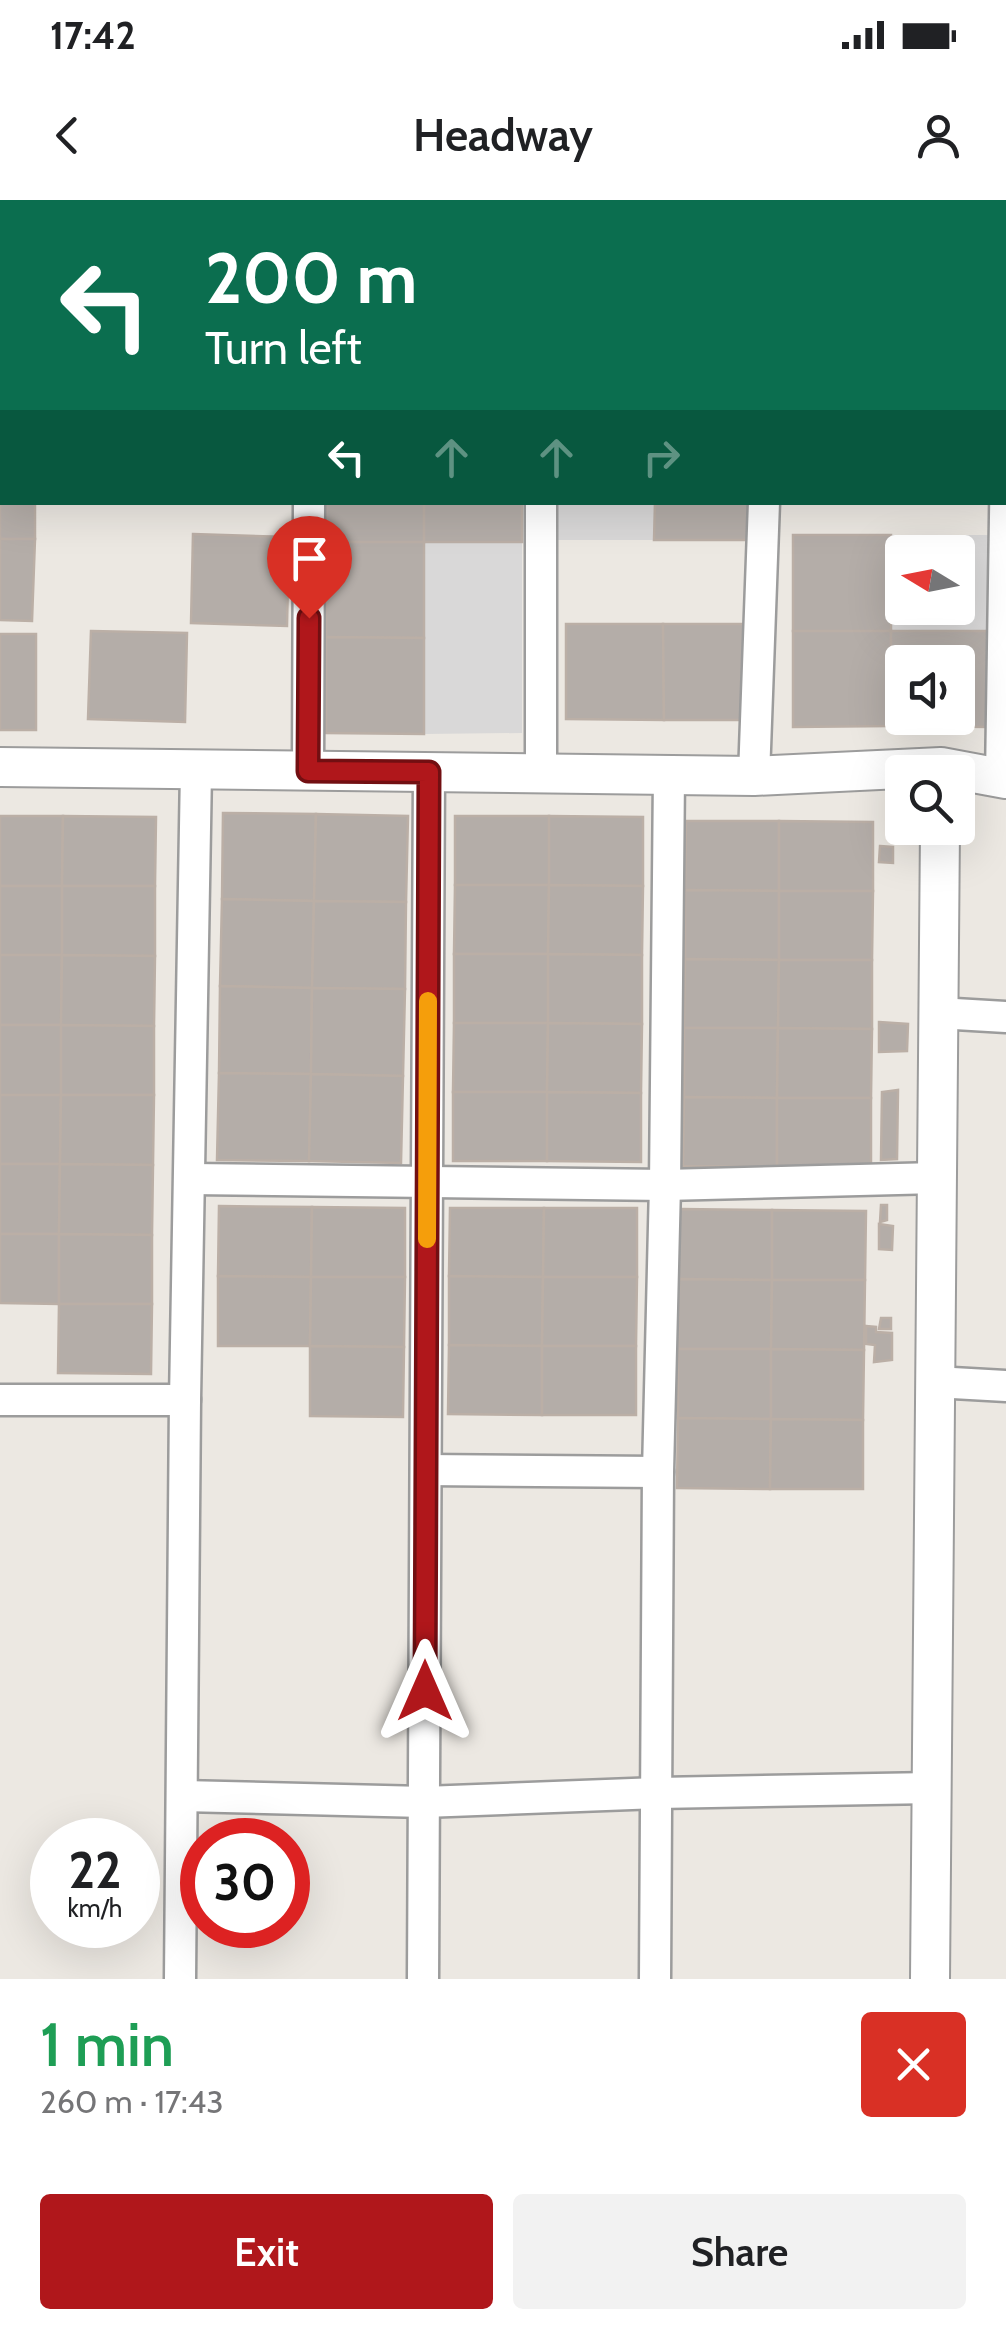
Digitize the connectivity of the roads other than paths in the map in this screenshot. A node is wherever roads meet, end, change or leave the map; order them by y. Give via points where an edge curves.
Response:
1 (310, 505) edge
2 (541, 505) edge
3 (764, 505) edge
4 (1006, 505) edge
5 (0, 768) edge
6 (196, 770) junction
7 (308, 771) junction
8 (429, 772) junction
9 (885, 772) edge
10 (540, 774) junction
11 (669, 775) junction
12 (975, 775) edge
13 (754, 776) junction
14 (1004, 779) edge
15 (940, 845) edge
16 (938, 1013) junction
17 (1006, 1017) edge
18 (937, 1178) junction
19 (191, 1179) junction
20 (427, 1182) junction
21 (665, 1184) junction
22 (936, 1382) junction
23 (1006, 1386) edge
24 (0, 1400) edge
25 (185, 1400) junction
26 (426, 1470) junction
27 (658, 1472) junction
28 (932, 1788) junction
29 (658, 1793) junction
30 (184, 1796) junction
31 (424, 1802) junction
32 (180, 1979) edge
33 (424, 1979) edge
34 (655, 1979) edge
35 (930, 1979) edge

1 - 7 street
2 - 10 street
3 - 13 street
4 - 14 street
5 - 6 street
6 - 7 street
6 - 19 street
7 - 8 street
8 - 10 street
8 - 20 street
9 - 13 street
10 - 11 street
11 - 13 street
11 - 21 street
12 - 14 street
15 - 16 street
16 - 17 street
16 - 18 street
18 - 21 street
18 - 22 street
19 - 20 street
19 - 25 street
20 - 21 street
20 - 26 street
21 - 27 street
22 - 23 street
22 - 28 street
24 - 25 street
25 - 30 street
26 - 27 street
26 - 31 street
27 - 29 street
28 - 29 street
28 - 35 street
29 - 31 street
29 - 34 street
30 - 31 street
30 - 32 street
31 - 33 street

